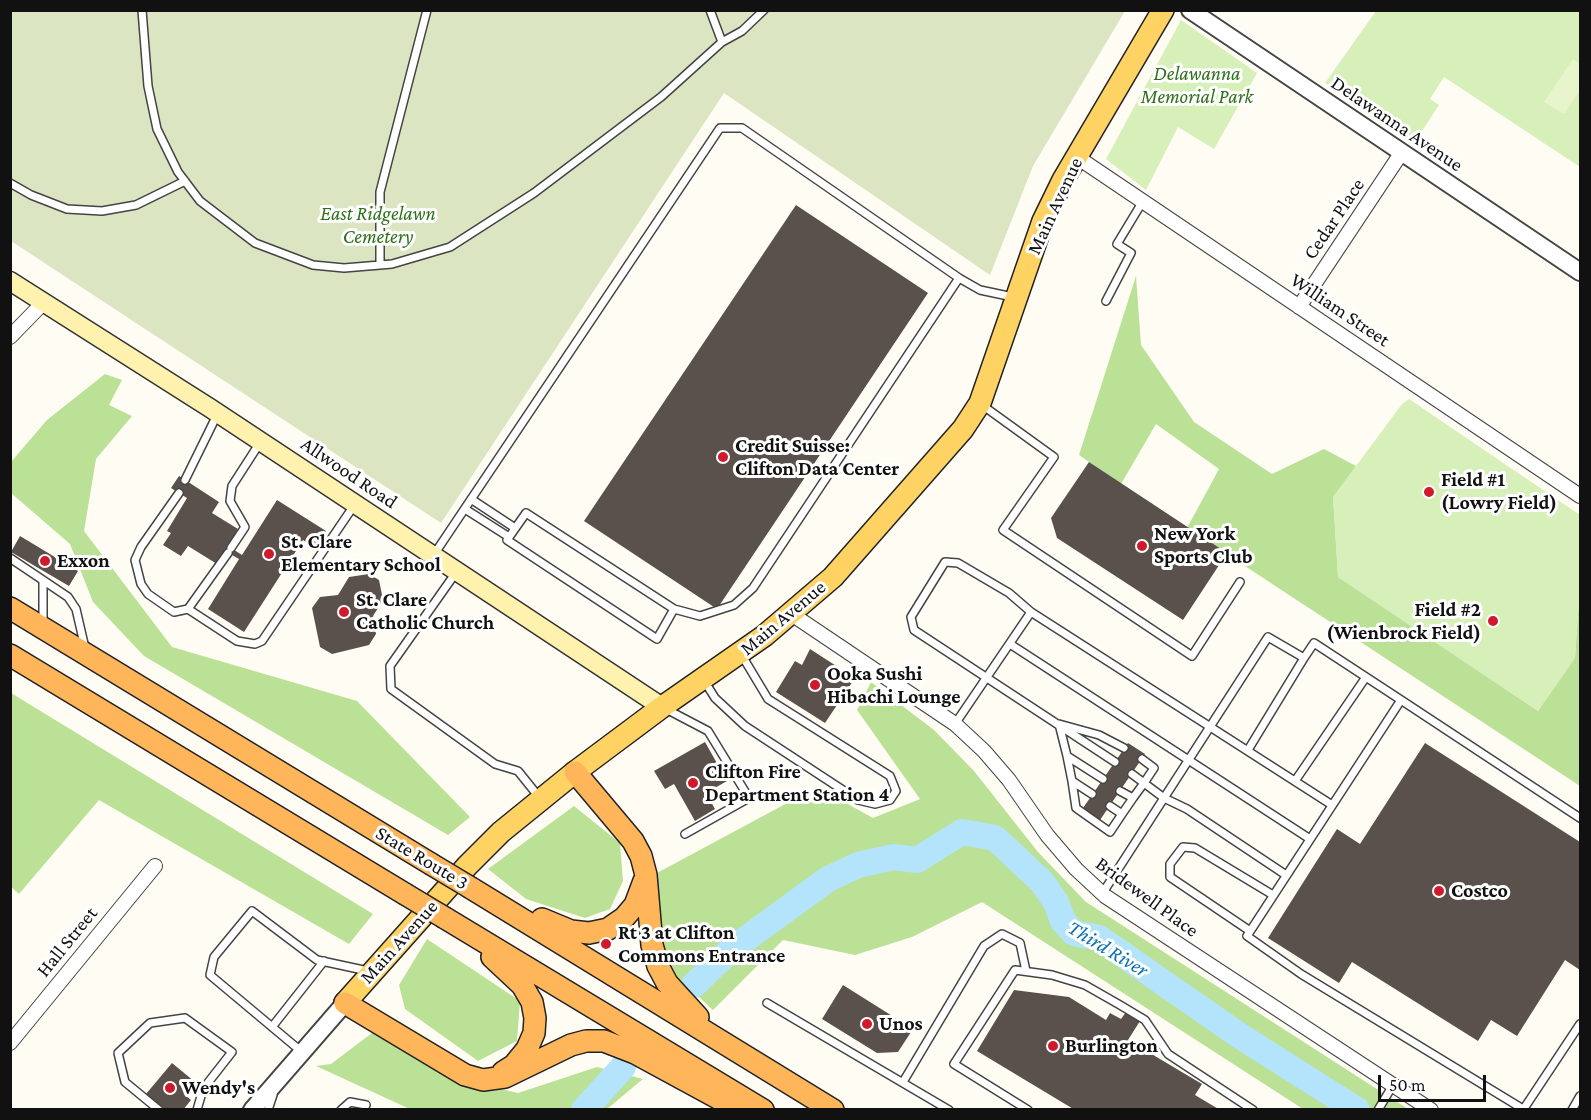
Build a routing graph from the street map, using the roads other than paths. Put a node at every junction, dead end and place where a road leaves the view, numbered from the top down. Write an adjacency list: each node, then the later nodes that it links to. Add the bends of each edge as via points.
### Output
1 (142, 10): 10 (lane, via 148,86 157,129)
2 (427, 10): 13 (lane, via 380,192)
3 (710, 10): 7 (lane)
4 (764, 10): 7 (lane, via 742,31)
5 (1163, 10): 9 (main road, Main Avenue)
6 (1190, 10): 8 (street, Delawanna Avenue)
7 (722, 42): 13 (lane, via 661,96 534,193 450,247)
8 (1402, 152): 14 (street, Delawanna Avenue); 20 (street, Cedar Place)
9 (1077, 157): 12 (street, William Street); 17 (main road, Main Avenue, via 1043,222)
10 (185, 181): 11 (lane, via 136,205 102,211 67,209); 13 (lane, via 200,201 255,243 313,264 344,268)
11 (10, 183)
12 (1143, 201): 18 (lane, via 1117,244 1131,253); 20 (street, William Street)
13 (380, 265)
14 (1581, 272)
15 (959, 278): 17 (lane, via 981,290); 28 (lane, via 742,128 720,128); 40 (lane, via 753,588 734,605 700,616)
16 (10, 280): 19 (main road, Allwood Road)
17 (1017, 298): 22 (main road, Main Avenue)
18 (1106, 301)
19 (44, 302): 21 (street); 23 (main road, Allwood Road)
20 (1299, 307): 27 (street, William Street)
21 (10, 337)
22 (980, 403): 37 (lane, via 1054,457 1003,530 1192,656); 42 (main road, Main Avenue, via 963,429 881,525 832,577)
23 (218, 413): 24 (main road, Allwood Road); 25 (lane)
24 (261, 441): 29 (main road, Allwood Road); 39 (lane, via 232,486 230,501 245,527)
25 (185, 480)
26 (178, 493): 39 (lane, via 135,560 148,594 174,612)
27 (1579, 493)
28 (471, 499): 30 (lane); 31 (lane)
29 (355, 504): 33 (main road, Allwood Road); 39 (lane, via 262,641 237,641)
30 (465, 508): 32 (lane); 33 (lane)
31 (515, 528): 32 (lane); 40 (lane, via 526,513)
32 (509, 537): 40 (lane, via 507,540 657,639)
33 (433, 556): 35 (main road, Allwood Road)
34 (10, 558): 36 (lane)
35 (457, 571): 53 (main road, Allwood Road); 73 (lane, via 390,666 391,689 495,764 518,771)
36 (44, 580): 43 (lane); 45 (lane, via 68,597 76,609)
37 (1240, 582)
38 (10, 608): 43 (highway, State Route 3)
39 (188, 609)
40 (674, 609)
41 (1031, 612): 44 (lane); 49 (lane, via 1009,593 958,563 945,562 911,617 914,630); 56 (lane)
42 (790, 613): 46 (main road, Main Avenue); 54 (street, Bridewell Place)
43 (43, 628): 45 (highway, State Route 3)
44 (1010, 644): 49 (lane); 61 (lane)
45 (86, 654): 83 (highway, State Route 3, bridge)
46 (741, 654): 51 (main road, Main Avenue); 51 (lane, via 768,699 890,776 896,790 890,800 875,804 858,800 744,726 715,698)
47 (10, 655): 86 (highway, State Route 3, bridge)
48 (1304, 658): 50 (lane, via 1314,643); 56 (lane, via 1268,637); 58 (lane)
49 (988, 677): 54 (lane); 55 (lane)
50 (1366, 677): 52 (lane); 67 (lane)
51 (703, 679): 53 (main road, Main Avenue)
52 (1401, 700): 74 (lane); 77 (lane)
53 (662, 707): 63 (main road, Main Avenue); 78 (lane, via 708,731 749,798)
54 (956, 724): 84 (street, Bridewell Place, via 1003,773 1047,835)
55 (1059, 724): 57 (lane); 59 (lane); 62 (lane)
56 (1210, 725): 58 (lane); 61 (lane)
57 (1124, 747)
58 (1248, 750): 67 (lane)
59 (1067, 756): 65 (lane); 66 (lane)
60 (1142, 759): 68 (lane, via 1154,768)
61 (1188, 759): 72 (lane); 79 (lane)
62 (1115, 762)
63 (575, 772): 73 (main road, Main Avenue); 81 (highway, via 633,841)
64 (1132, 774): 68 (lane)
65 (1103, 779)
66 (1072, 781): 70 (lane); 76 (lane, via 1076,808 1110,832)
67 (1295, 781): 74 (lane)
68 (1144, 783): 71 (lane); 72 (lane)
69 (1120, 791): 71 (lane)
70 (1092, 794)
71 (1133, 798): 76 (lane)
72 (1164, 798): 82 (lane); 84 (lane)
73 (541, 799): 90 (main road, Main Avenue, via 467,866)
74 (1332, 805): 79 (lane)
75 (1110, 806): 76 (lane)
76 (1122, 814)
77 (1581, 818)
78 (685, 834)
79 (1310, 839): 82 (lane)
80 (155, 866): 96 (street, Hall Street)
81 (646, 875): 83 (highway, via 635,904 624,918 608,929 589,933 571,931); 95 (highway, via 652,945 658,966 677,995)
82 (1286, 875): 85 (lane)
83 (471, 888): 95 (highway, State Route 3)
84 (1102, 894): 101 (street, Bridewell Place)
85 (1273, 896): 87 (lane); 87 (lane, via 1195,848 1184,847 1170,864 1170,877)
86 (445, 918): 99 (highway, via 522,985 532,1002 534,1033 527,1049 514,1065); 111 (highway, State Route 3)
87 (1250, 931): 104 (lane, via 1247,936 1301,974)
88 (324, 961): 90 (lane); 94 (lane); 94 (lane, via 317,960 252,911 214,957 210,975)
89 (1026, 971): 100 (lane, via 1020,943 1002,934 984,946); 114 (lane, via 1015,970 954,1064); 115 (lane, via 1085,985 1145,1020 1168,1054)
90 (372, 972): 91 (main road, Main Avenue)
91 (345, 1002): 97 (street, Main Avenue); 99 (highway, via 465,1075)
92 (767, 1002): 100 (lane)
93 (1581, 1024): 104 (lane)
94 (272, 1027): 97 (lane)
95 (723, 1042): 112 (highway, State Route 3)
96 (10, 1043)
97 (302, 1052): 98 (street, Main Avenue)
98 (289, 1066): 107 (street, Main Avenue); 108 (lane)
99 (483, 1080): 110 (highway, via 505,1077 571,1045 604,1041 635,1053)
100 (903, 1082): 113 (lane)
101 (1389, 1091): 116 (lane); 117 (street, Bridewell Place)
102 (1581, 1096): 118 (lane)
103 (366, 1105): 109 (lane, via 350,1102)
104 (1523, 1109)
105 (159, 1110): 106 (lane, via 125,1082 118,1053 150,1023 185,1018 232,1052 203,1089)
106 (197, 1110)
107 (252, 1110)
108 (268, 1110)
109 (341, 1110)
110 (740, 1110)
111 (763, 1110)
112 (833, 1110)
113 (949, 1110)
114 (1028, 1110)
115 (1253, 1110)
116 (1378, 1110)
117 (1431, 1110)
118 (1572, 1110)

